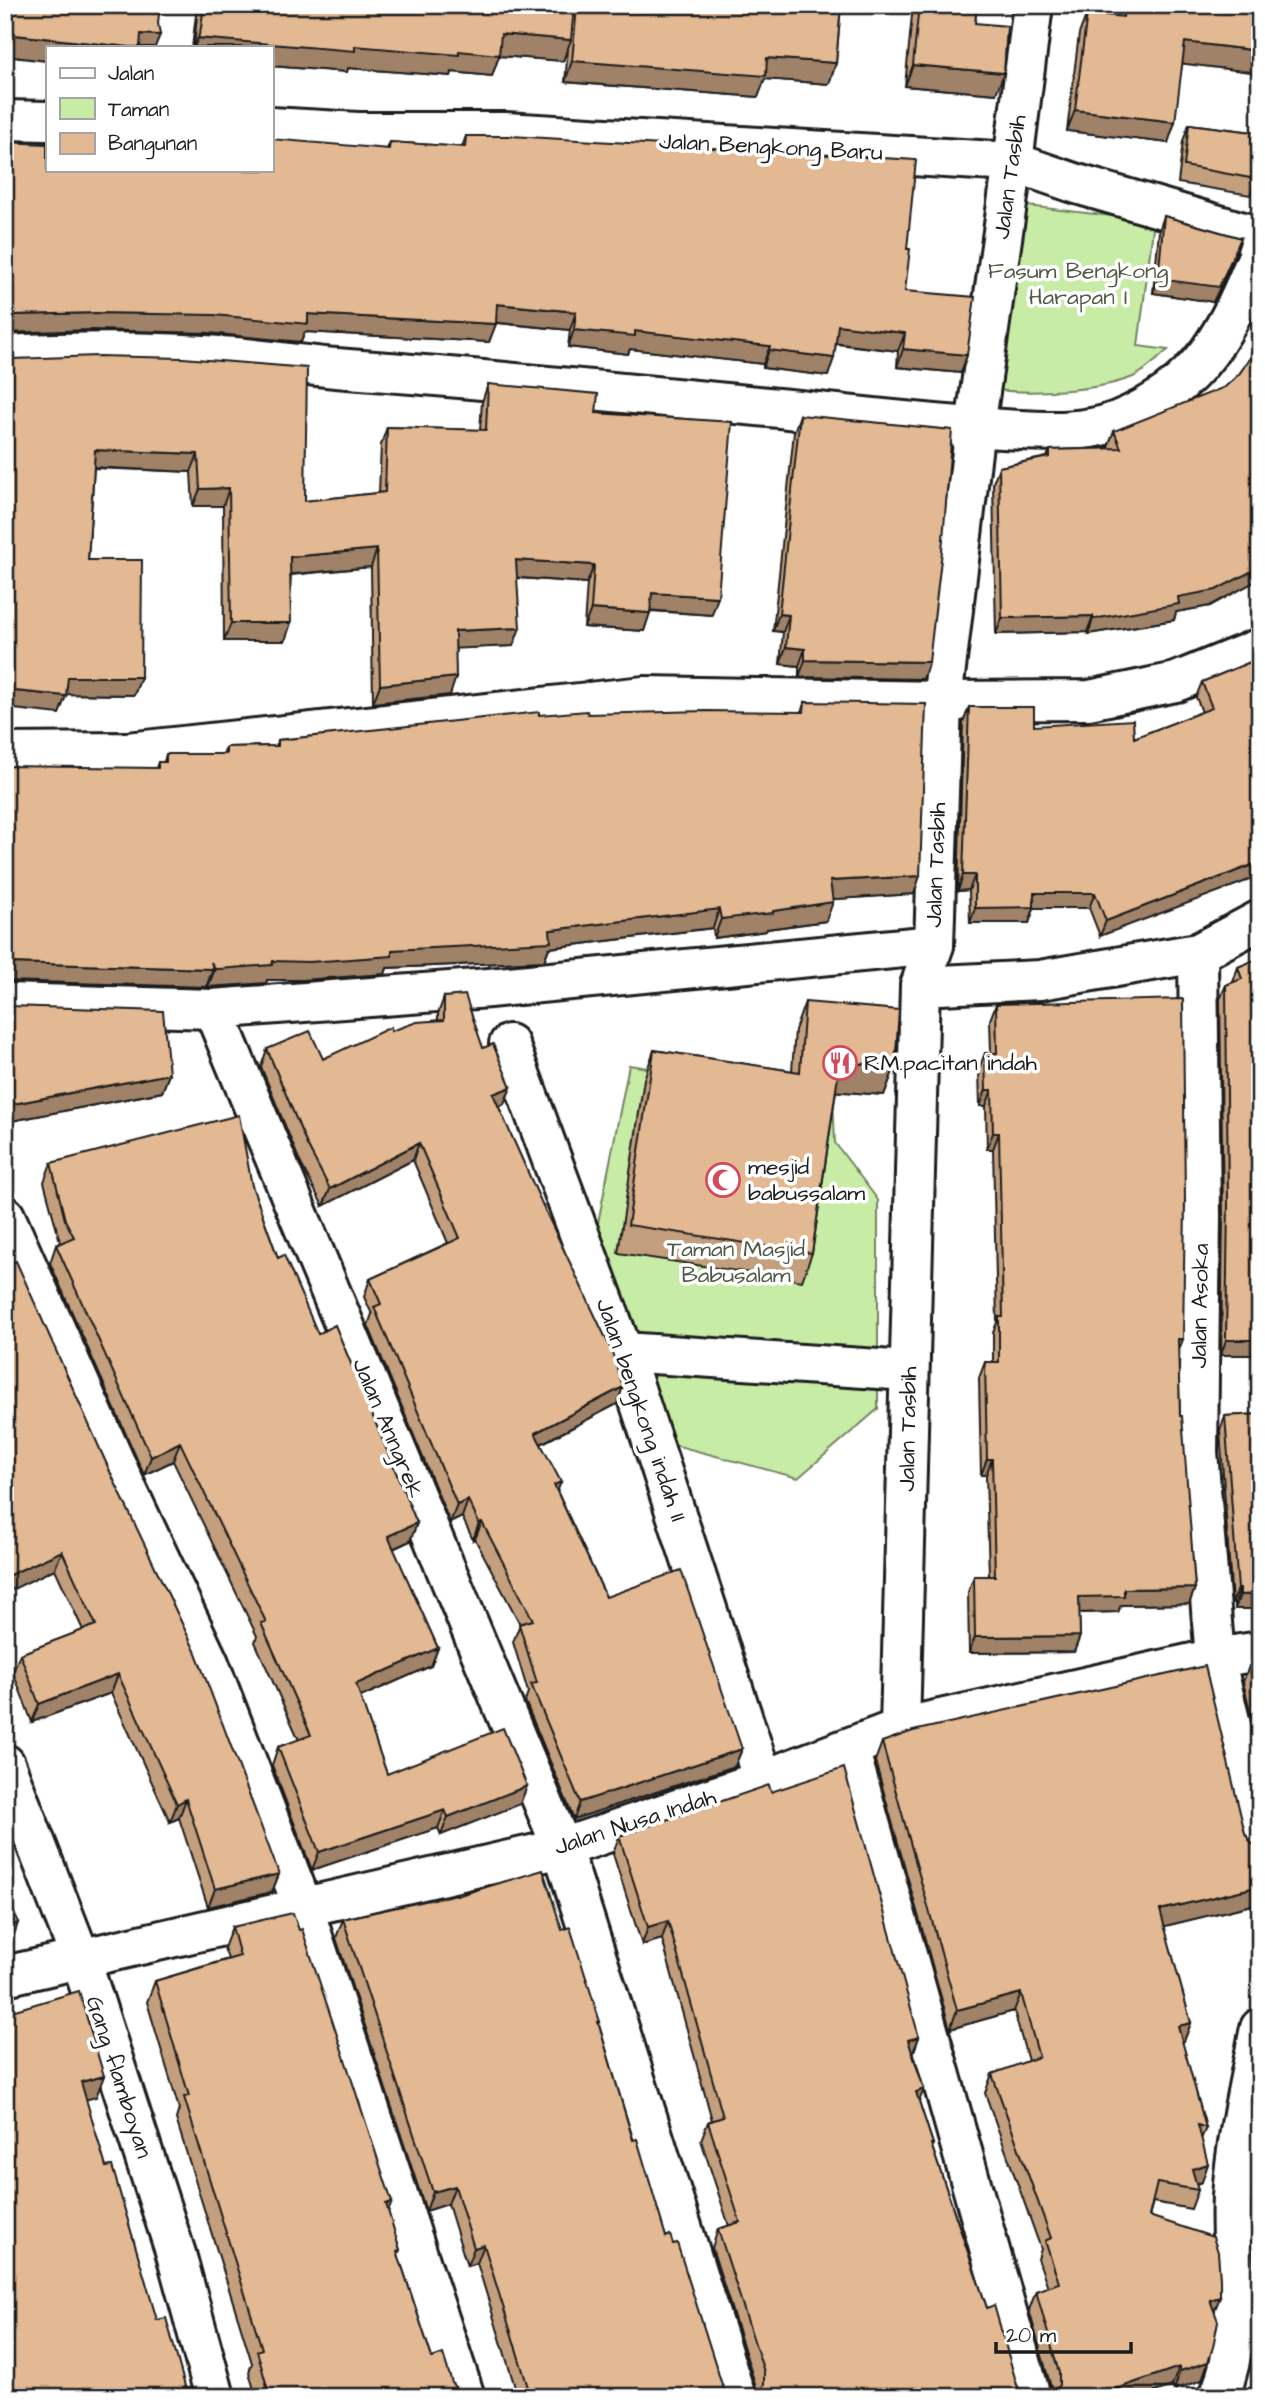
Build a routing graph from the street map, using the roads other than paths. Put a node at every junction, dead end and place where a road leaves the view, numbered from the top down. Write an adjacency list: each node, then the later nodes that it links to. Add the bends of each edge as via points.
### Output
1 (177, 5): 3 (street)
2 (1033, 5): 7 (street, Jalan Tasbih)
3 (172, 46)
4 (5, 120): 5 (street)
5 (46, 121)
6 (273, 127): 7 (street, Jalan Bengkong Baru, via 505,132)
7 (1013, 162): 8 (street, Jalan Bengkong Baru); 11 (street, Jalan Tasbih)
8 (1260, 237)
9 (1260, 251): 11 (street, via 1234,313 1208,355 1177,386 1148,405 1114,422 1065,432)
10 (5, 355): 11 (street, via 132,352 235,357)
11 (975, 427): 13 (street, Jalan Tasbih)
12 (1260, 648): 13 (street, via 1176,682 1089,700)
13 (942, 701): 14 (street, via 644,696 127,752); 16 (street, Jalan Tasbih)
14 (5, 753)
15 (1260, 920): 17 (street)
16 (934, 945): 18 (street, Jalan Tasbih); 20 (street)
17 (1198, 953): 18 (street, via 1040,980); 26 (street, Jalan Asoka, via 1198,1452)
18 (920, 986): 24 (street, Jalan Tasbih)
19 (5, 1003): 20 (street)
20 (213, 1009): 32 (street, Jalan Anngrek)
21 (509, 1044): 23 (street, Jalan bengkong indah II)
22 (5, 1216): 33 (street, via 209,1663)
23 (623, 1352): 24 (street); 30 (street, Jalan bengkong indah II)
24 (909, 1371): 27 (street, Jalan Tasbih)
25 (1260, 1651): 26 (street, Jalan Nusa Indah)
26 (1215, 1658): 27 (street, Jalan Nusa Indah); 31 (street, Jalan Asoka)
27 (900, 1728): 28 (street, Jalan Nusa Indah)
28 (849, 1748): 30 (street, Jalan Nusa Indah); 40 (street)
29 (5, 1764): 34 (street, Gang flamboyan)
30 (763, 1780): 32 (street, Jalan Nusa Indah)
31 (1260, 1846)
32 (562, 1847): 33 (street, Jalan Nusa Indah); 39 (street, Jalan Anngrek)
33 (303, 1907): 34 (street, Jalan Nusa Indah); 38 (street)
34 (80, 1957): 35 (street, Jalan Nusa Indah); 37 (street, Gang flamboyan, via 176,2254)
35 (5, 1976)
36 (1260, 2028): 41 (street, via 1232,2197 1236,2325 1228,2375)
37 (215, 2397)
38 (465, 2397)
39 (736, 2397)
40 (1031, 2397)
41 (1219, 2397)

